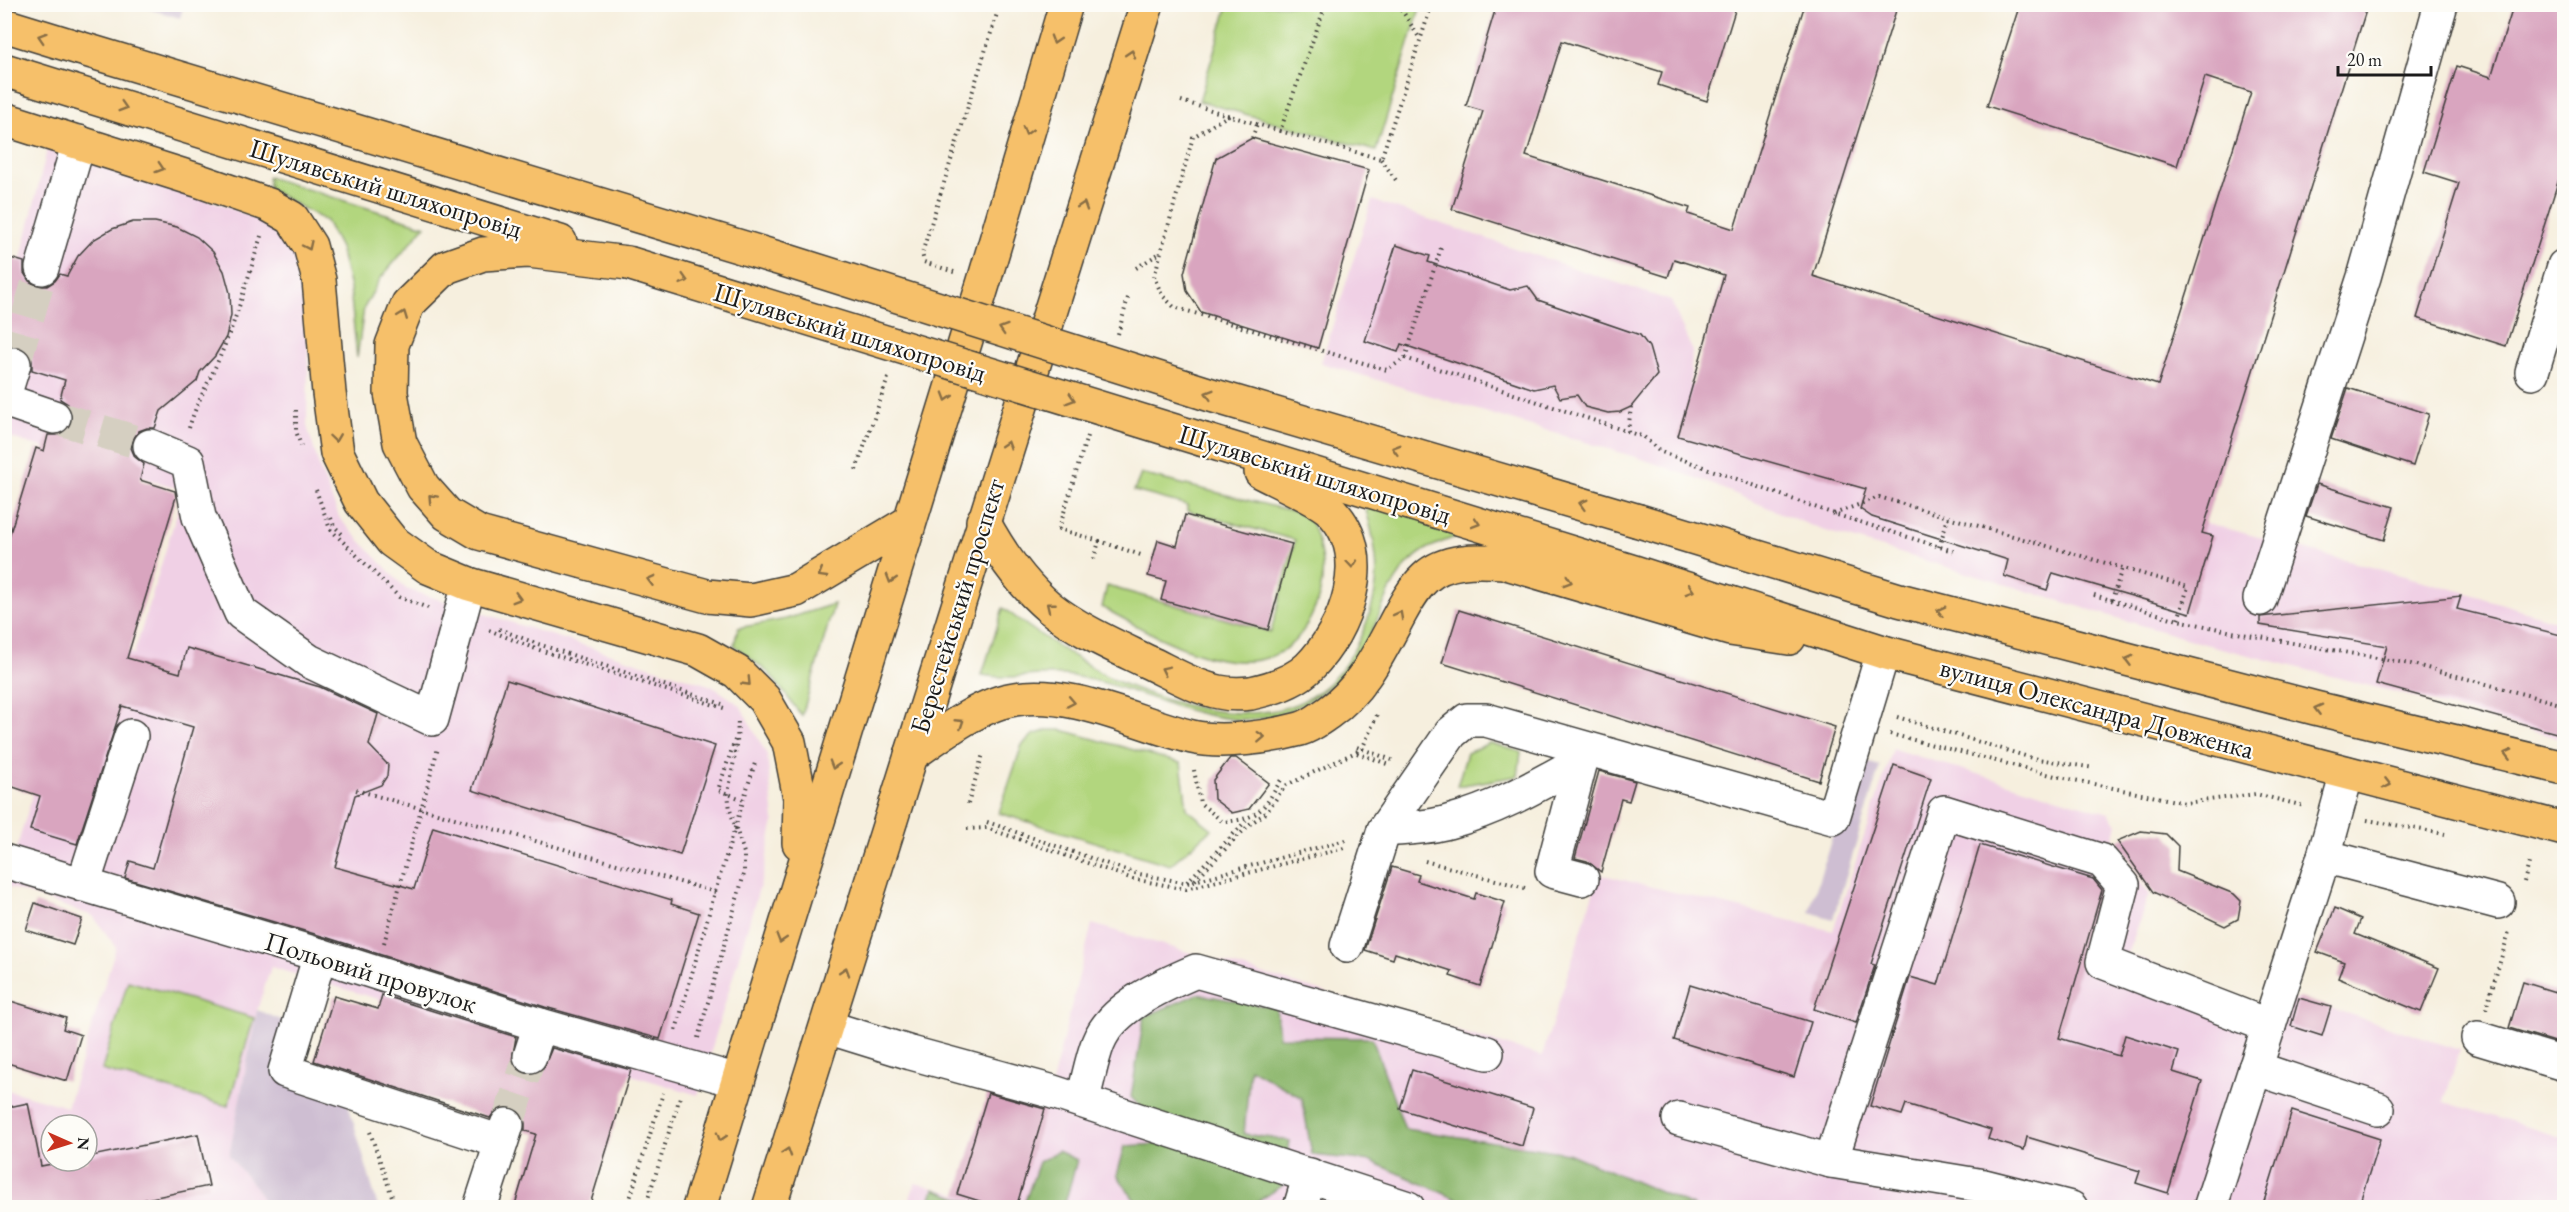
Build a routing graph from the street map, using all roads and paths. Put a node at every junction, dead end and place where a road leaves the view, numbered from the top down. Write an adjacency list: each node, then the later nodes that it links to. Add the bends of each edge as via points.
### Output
1 (1000, 4): 26 (path, via 922,253)
2 (1066, 4): 49 (main road, one-way to 49)
3 (1147, 4): 47 (main road, Берестейський проспект, one-way to 3)
4 (1326, 4): 15 (path)
5 (1398, 4): 9 (path)
6 (1432, 4): 9 (path)
7 (2441, 4): 59 (lane, via 2364,277)
8 (4, 25): 48 (main road, Шулявський шляхопровід, one-way to 8, bridge, via 1211,395 781,259)
9 (1421, 40): 18 (path)
10 (4, 70): 25 (main road, Шулявський шляхопровід, one-way to 25)
11 (1181, 101): 12 (path)
12 (1229, 115): 14 (path); 24 (path, via 1193,137)
13 (4, 119): 17 (main road)
14 (1257, 124): 15 (path); 16 (path)
15 (1280, 131): 18 (path)
16 (1252, 138)
17 (79, 142): 28 (lane); 56 (main road, one-way to 56, via 269,205 291,218 310,246 319,280 337,453 361,502 392,541 428,567)
18 (1381, 159): 19 (path)
19 (1398, 183)
20 (255, 231): 21 (path)
21 (262, 233): 22 (path); 42 (path, via 224,348 195,407 189,428)
22 (267, 238)
23 (1442, 245): 30 (path)
24 (1160, 252): 29 (path); 30 (path, via 1154,277 1162,295 1174,306 1387,370)
25 (628, 263): 38 (main road, Шулявський шляхопровід, one-way to 38, bridge); 49 (main road, one-way to 25, via 796,590 752,600 707,596 479,533 447,514 423,487 400,443 391,393 392,345 408,304 446,267 483,254 528,251)
26 (927, 266)
27 (2565, 266): 32 (lane)
28 (42, 268)
29 (1136, 268)
30 (1405, 358): 37 (path)
31 (14, 364): 33 (lane)
32 (2532, 372)
33 (4, 398): 36 (lane)
34 (1631, 407): 37 (path)
35 (296, 408): 40 (path, via 296,431)
36 (54, 417)
37 (1628, 432): 45 (path, via 1644,437 1659,451)
38 (1204, 440): 47 (main road, one-way to 47, via 1332,511 1348,537 1353,570 1346,609 1330,642 1307,669 1281,684 1249,693 1220,692 1098,638 1050,607 1023,581 1000,553); 55 (main road, Шулявський шляхопровід, one-way to 55)
39 (150, 446): 42 (lane)
40 (303, 453)
41 (862, 454): 43 (path)
42 (188, 462): 60 (lane, via 199,517 241,613 309,661 432,718)
43 (856, 470)
44 (315, 485): 60 (path, via 330,529 399,597)
45 (1834, 514): 46 (path, via 1879,497); 51 (path)
46 (1948, 518): 51 (path); 54 (path)
47 (983, 521): 72 (main road, Берестейський проспект)
48 (1639, 521): 75 (main road, вулиця Олександра Довженка, one-way to 48, via 1899,600)
49 (908, 523): 96 (main road, one-way to 96)
50 (1099, 541): 53 (path)
51 (1939, 547): 52 (path)
52 (1956, 552)
53 (1144, 556)
54 (2122, 568): 58 (path); 61 (path, via 2188,587)
55 (1634, 572): 62 (main road, вулиця Олександра Довженка, one-way to 62)
56 (469, 584): 60 (lane); 96 (main road, one-way to 96, via 698,650 737,672 764,699 789,742 800,798)
57 (2094, 596): 58 (path)
58 (2112, 600): 61 (path)
59 (2260, 600)
60 (460, 620): 81 (path, via 533,648 728,709 736,721 735,743 718,790)
61 (2178, 620): 64 (path, via 2416,665)
62 (1883, 652): 66 (lane); 72 (main road, one-way to 62, via 972,715 1013,699 1047,698 1086,705 1195,737 1272,736 1308,726 1344,702 1373,665 1406,602 1426,577 1463,561 1503,562 1730,629); 78 (main road, вулиця Олександра Довженка)
63 (1382, 705): 69 (path)
64 (2565, 705)
65 (1894, 716): 74 (path, via 2032,758)
66 (1861, 723): 71 (lane, via 1833,818); 84 (path, via 2055,776 2185,804 2256,794)
67 (131, 736): 98 (lane)
68 (441, 739): 83 (path)
69 (1359, 748): 77 (path); 99 (path, via 1285,786 1267,812 1250,824)
70 (983, 754): 82 (path)
71 (1583, 754): 77 (lane, via 1486,720 1467,720 1451,733); 91 (lane, via 1520,796 1496,807); 95 (lane)
72 (911, 755): 107 (main road, Берестейський проспект, one-way to 72)
73 (755, 763): 81 (path)
74 (2094, 768)
75 (2565, 768)
76 (1194, 769): 85 (path, via 1200,803 1223,822)
77 (1422, 772): 91 (lane)
78 (2347, 774): 84 (lane); 88 (main road, вулиця Олександра Довженка, one-way to 88)
79 (1282, 778): 85 (path, via 1265,807)
80 (356, 790): 83 (path)
81 (744, 800): 87 (path)
82 (968, 804)
83 (422, 808): 100 (path); 103 (path)
84 (2335, 813): 90 (path); 92 (lane)
85 (1246, 820): 97 (path)
86 (987, 822): 97 (path, via 1134,873)
87 (736, 825): 100 (path); 111 (path, via 744,853 744,874)
88 (2565, 829)
89 (967, 830): 99 (path, via 987,828 1132,879)
90 (2456, 836)
91 (1381, 839): 95 (path, via 1525,888); 97 (path); 99 (path); 102 (lane)
92 (2324, 856): 101 (lane); 106 (lane)
93 (4, 861): 98 (lane, Польовий провулок)
94 (2529, 863): 101 (path)
95 (1567, 875)
96 (798, 883): 114 (main road, one-way to 114)
97 (1187, 883)
98 (83, 885): 104 (lane, Польовий провулок)
99 (1186, 889)
100 (715, 892): 111 (path)
101 (2510, 905): 108 (path)
102 (1347, 946)
103 (382, 949)
104 (320, 955): 105 (lane, Польовий провулок); 115 (lane, via 285,1071)
105 (540, 1025): 110 (lane); 111 (lane, Польовий провулок)
106 (2268, 1026): 113 (lane); 119 (lane, via 2103,962 2123,885 2102,861 1944,812)
107 (827, 1027): 116 (lane); 127 (main road, Берестейський проспект, one-way to 107)
108 (2478, 1038): 112 (lane)
109 (1487, 1053): 116 (lane, via 1196,972 1160,986 1121,1012 1099,1041)
110 (530, 1056)
111 (679, 1064): 114 (lane, Польовий провулок); 124 (path, via 663,1093); 125 (path)
112 (2565, 1064)
113 (2255, 1068): 117 (lane); 131 (lane)
114 (738, 1082): 126 (main road, one-way to 126)
115 (357, 1095): 122 (path); 123 (lane, via 504,1134)
116 (1083, 1101): 120 (lane)
117 (2378, 1109)
118 (1679, 1119): 119 (lane)
119 (1832, 1161): 121 (lane)
120 (1310, 1175): 128 (lane); 129 (lane)
121 (1981, 1197): 130 (lane)
122 (396, 1208)
123 (480, 1208)
124 (627, 1208)
125 (645, 1208)
126 (699, 1208)
127 (769, 1208)
128 (1300, 1208)
129 (1408, 1208)
130 (2071, 1208)
131 (2210, 1208)

